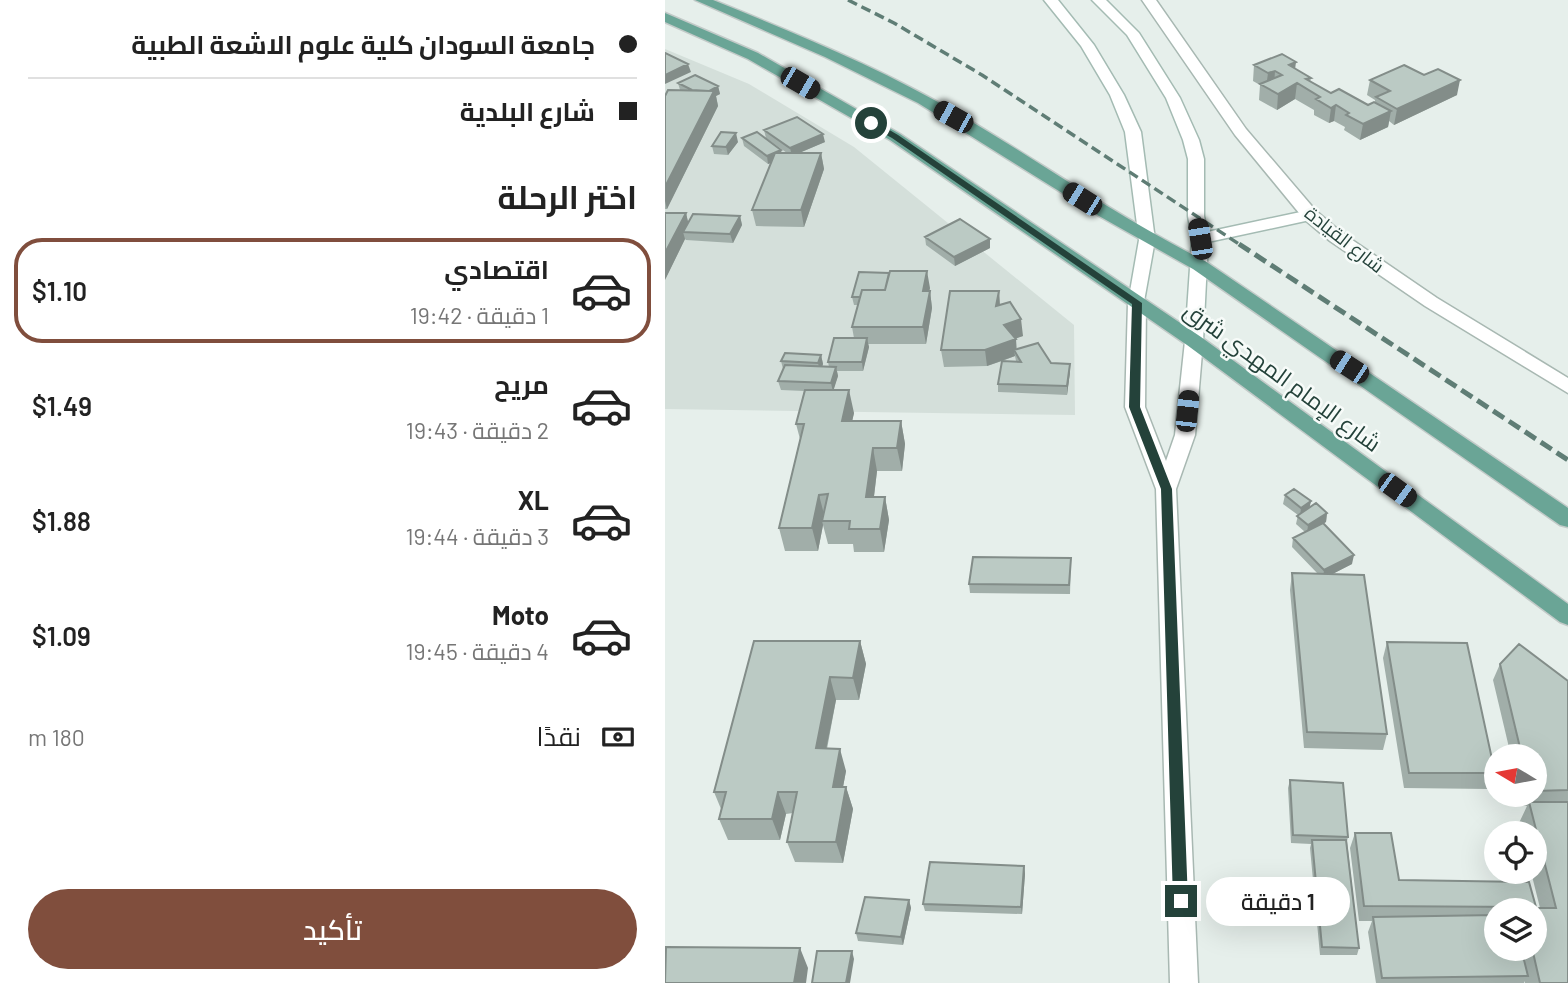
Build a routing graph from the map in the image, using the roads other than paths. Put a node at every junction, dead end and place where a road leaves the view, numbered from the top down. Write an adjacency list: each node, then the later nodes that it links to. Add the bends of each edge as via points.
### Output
1 (702, 0): 8 (main road, via 877,76 953,117)
2 (1051, 0): 8 (street, via 1087,45 1117,95 1132,132)
3 (1099, 0): 7 (street, via 1132,33 1173,98 1191,140)
4 (1149, 0): 6 (street, شارع القيادة, via 1240,132)
5 (665, 17): 10 (main road, شارع الإمام المهدي شرق, via 753,56 895,137)
6 (1310, 215): 7 (street); 12 (street, شارع القيادة, via 1431,302)
7 (1200, 239): 9 (street)
8 (1147, 240): 9 (main road); 10 (street)
9 (1199, 265): 11 (street); 14 (main road)
10 (1137, 303): 11 (main road, شارع الإمام المهدي شرق); 13 (street, via 1135,407)
11 (1194, 341): 13 (street, via 1185,435); 15 (main road, شارع الإمام المهدي شرق)
12 (1568, 387)
13 (1166, 489): 16 (street)
14 (1568, 519)
15 (1568, 616)
16 (1184, 983)

